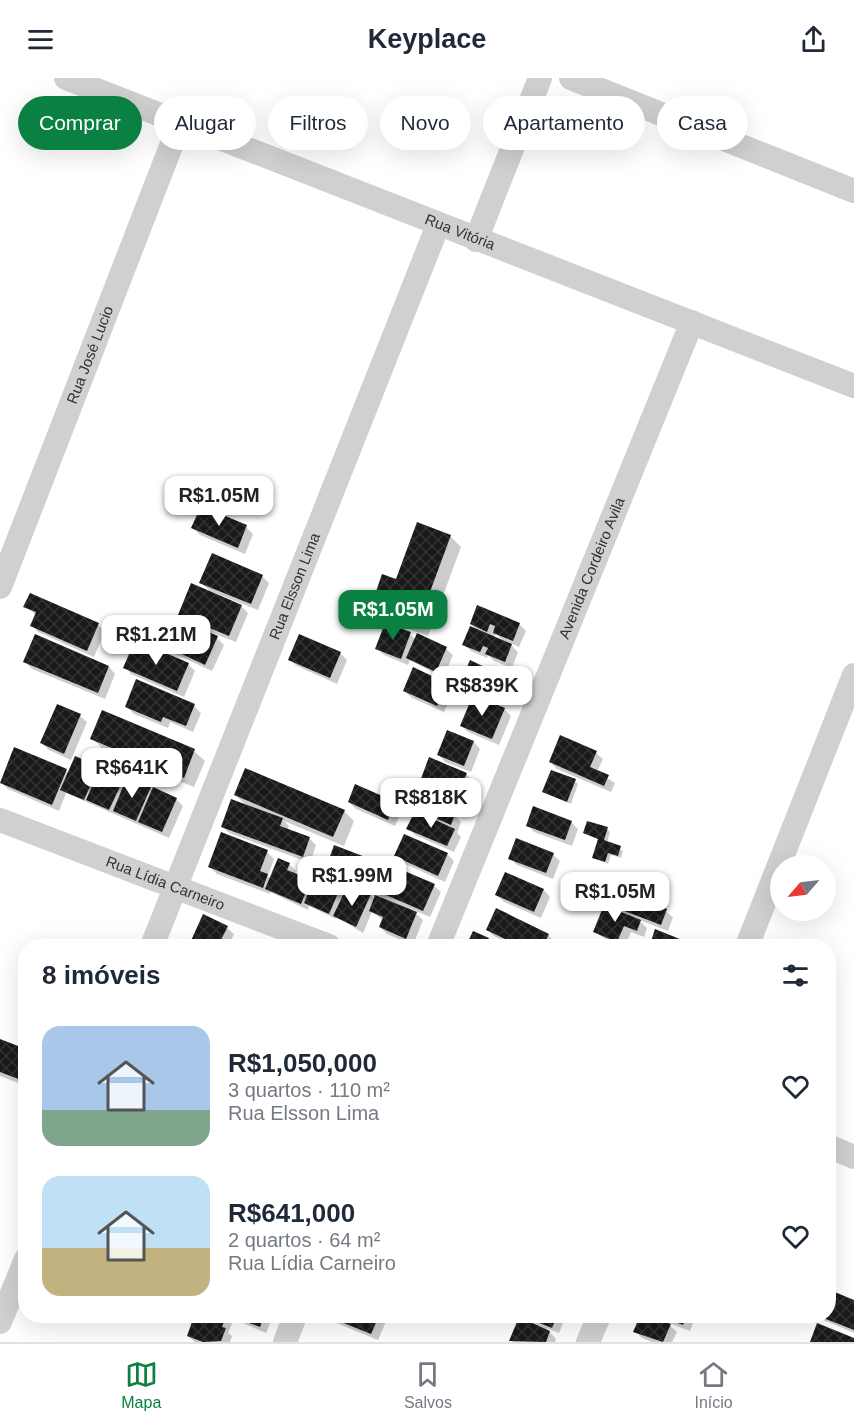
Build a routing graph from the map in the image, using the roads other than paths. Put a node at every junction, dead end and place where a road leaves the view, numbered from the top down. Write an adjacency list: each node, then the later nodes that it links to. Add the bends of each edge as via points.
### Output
1 (66, 78): 4 (street, Rua Vitória)
2 (540, 78): 9 (street)
3 (571, 78): 7 (street)
4 (154, 113)
5 (170, 150): 12 (street, Rua José Lucio)
6 (248, 150): 8 (street, Rua Vitória)
7 (854, 191)
8 (438, 225): 9 (street, Rua Vitória); 15 (street, Rua Elsson Lima)
9 (476, 240): 10 (street, Rua Vitória)
10 (692, 322): 11 (street, Rua Vitória); 18 (street, Avenida Cordeiro Avila)
11 (854, 386)
12 (0, 587)
13 (854, 675): 19 (street)
14 (0, 820): 15 (street, Rua Lídia Carneiro)
15 (176, 886): 16 (street, Rua Elsson Lima); 17 (street, Rua Lídia Carneiro)
16 (155, 939)
17 (311, 939)
18 (441, 939)
19 (750, 939)
20 (836, 1149): 21 (street)
21 (854, 1157)
22 (18, 1278): 23 (street)
23 (0, 1322)
24 (292, 1323): 26 (street)
25 (596, 1323): 27 (street)
26 (285, 1342)
27 (588, 1342)

